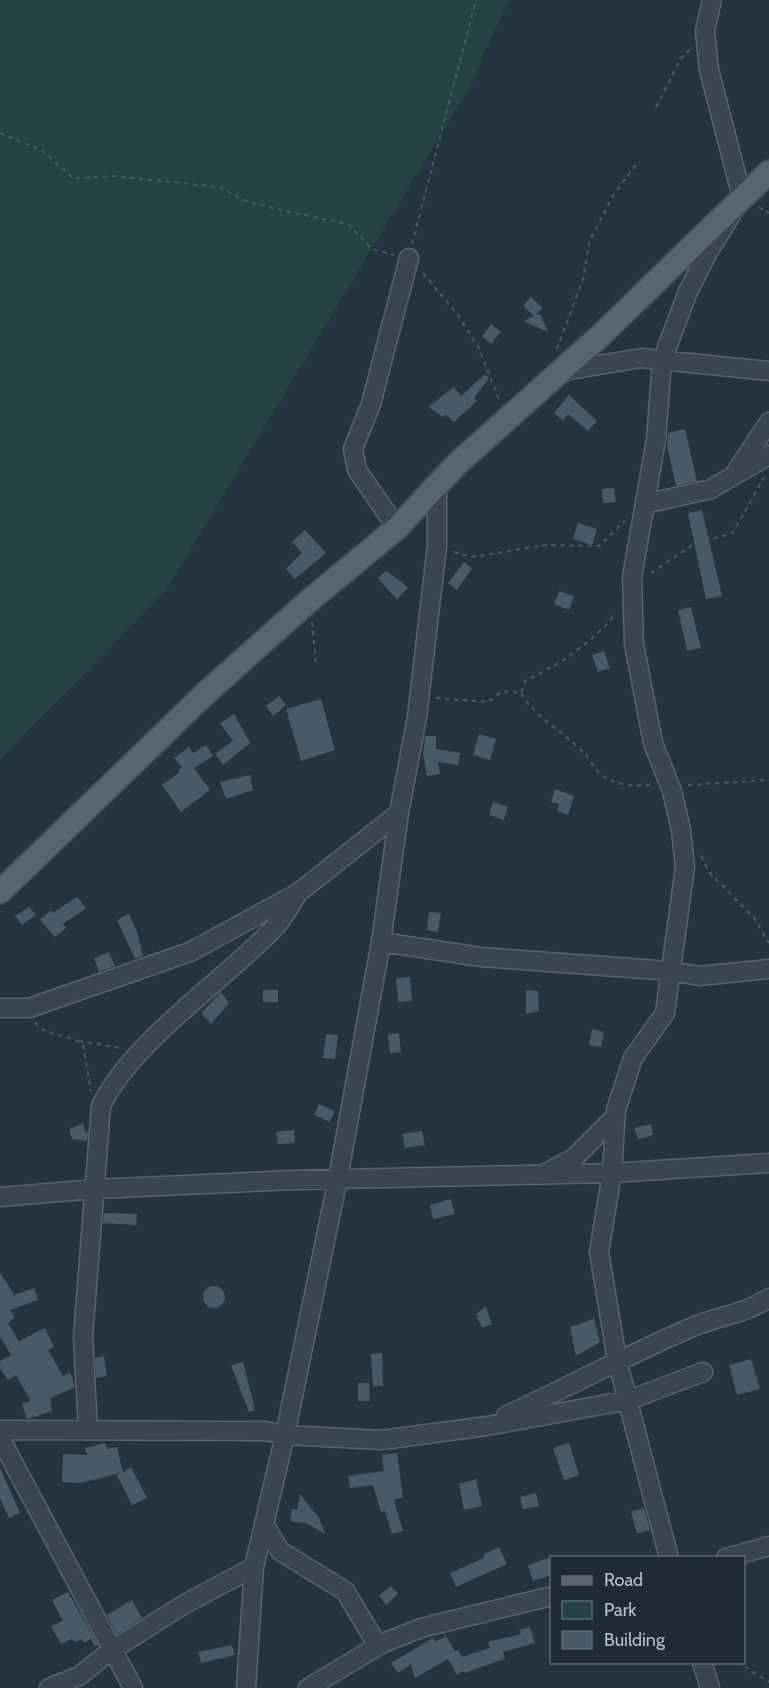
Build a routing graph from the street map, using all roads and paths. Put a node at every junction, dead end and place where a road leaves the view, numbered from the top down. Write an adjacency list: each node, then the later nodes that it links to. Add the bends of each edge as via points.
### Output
1 (476, 0): 9 (path)
2 (712, 0): 3 (street)
3 (705, 31): 4 (path, via 680,60); 8 (street, via 709,70)
4 (656, 107)
5 (0, 133): 9 (path, via 43,151 73,178 113,176 220,187 243,200 284,212 348,224 372,249)
6 (639, 162): 12 (path, via 614,194 590,240 583,279 554,356)
7 (769, 172): 8 (main road)
8 (742, 197): 10 (street, via 687,294); 12 (main road, via 600,336)
9 (409, 258): 13 (path, via 457,314 478,346); 20 (street, via 371,404 353,449 357,470)
10 (662, 362): 11 (street); 12 (street, via 641,358); 19 (street, via 656,440)
11 (769, 371)
12 (556, 372): 13 (main road)
13 (507, 418): 18 (main road)
14 (769, 422): 17 (street)
15 (769, 455): 17 (street)
16 (769, 470): 22 (path, via 733,533 694,544 646,576)
17 (735, 474): 19 (street, via 711,489)
18 (437, 486): 20 (main road); 21 (street)
19 (644, 511): 21 (path, via 624,521 598,546 545,544 471,557); 22 (street)
20 (397, 528): 23 (main road)
21 (437, 546): 26 (street)
22 (633, 590): 25 (path, via 605,627 547,671 525,681); 28 (street, via 634,644 640,677 653,743)
23 (310, 600): 24 (path); 31 (main road)
24 (316, 664)
25 (521, 693): 26 (path, via 501,691 488,702); 28 (path, via 528,706 583,752 602,776 618,783 645,785)
26 (418, 698): 29 (street)
27 (769, 780): 28 (path, via 694,786)
28 (668, 781): 36 (street, via 686,867)
29 (399, 813): 32 (street); 33 (street)
30 (699, 854): 34 (path, via 710,872 754,918)
31 (0, 892)
32 (298, 893): 38 (street, via 190,952); 40 (street, via 276,926)
33 (381, 942): 36 (street, via 481,957); 46 (street)
34 (769, 943)
35 (769, 969): 36 (street, via 699,976)
36 (671, 971): 42 (street, via 665,1013 633,1058)
37 (0, 1008): 38 (street)
38 (29, 1008): 39 (path, via 37,1025 52,1034)
39 (78, 1040): 40 (path, via 124,1049); 41 (path, via 87,1059 90,1090)
40 (144, 1048): 41 (street)
41 (101, 1106): 47 (street)
42 (616, 1116): 44 (street); 45 (street, via 574,1158)
43 (769, 1163): 44 (street)
44 (612, 1173): 45 (street); 50 (street, via 599,1252)
45 (545, 1174): 46 (street)
46 (338, 1178): 47 (street); 56 (street)
47 (95, 1189): 48 (street); 55 (street, via 83,1337)
48 (0, 1197)
49 (769, 1298): 50 (street, via 751,1310 693,1327)
50 (617, 1360): 52 (street); 53 (street)
51 (703, 1372): 52 (street)
52 (629, 1400): 53 (street); 60 (street)
53 (487, 1426): 56 (street, via 382,1440)
54 (0, 1430): 55 (street)
55 (88, 1430): 56 (street, via 264,1431)
56 (285, 1435): 58 (street)
57 (0, 1438): 65 (street)
58 (264, 1524): 62 (street); 64 (street, via 280,1551 345,1591)
59 (769, 1546): 61 (street)
60 (669, 1556)
61 (730, 1556)
62 (254, 1567): 65 (street, via 183,1605); 72 (street)
63 (550, 1596): 64 (street, via 421,1628)
64 (378, 1646): 69 (street)
65 (112, 1650): 70 (street, via 79,1676); 71 (street)
66 (703, 1664): 73 (street)
67 (740, 1664): 68 (path)
68 (769, 1682)
69 (313, 1687)
70 (49, 1688)
71 (133, 1688)
72 (246, 1688)
73 (710, 1688)

